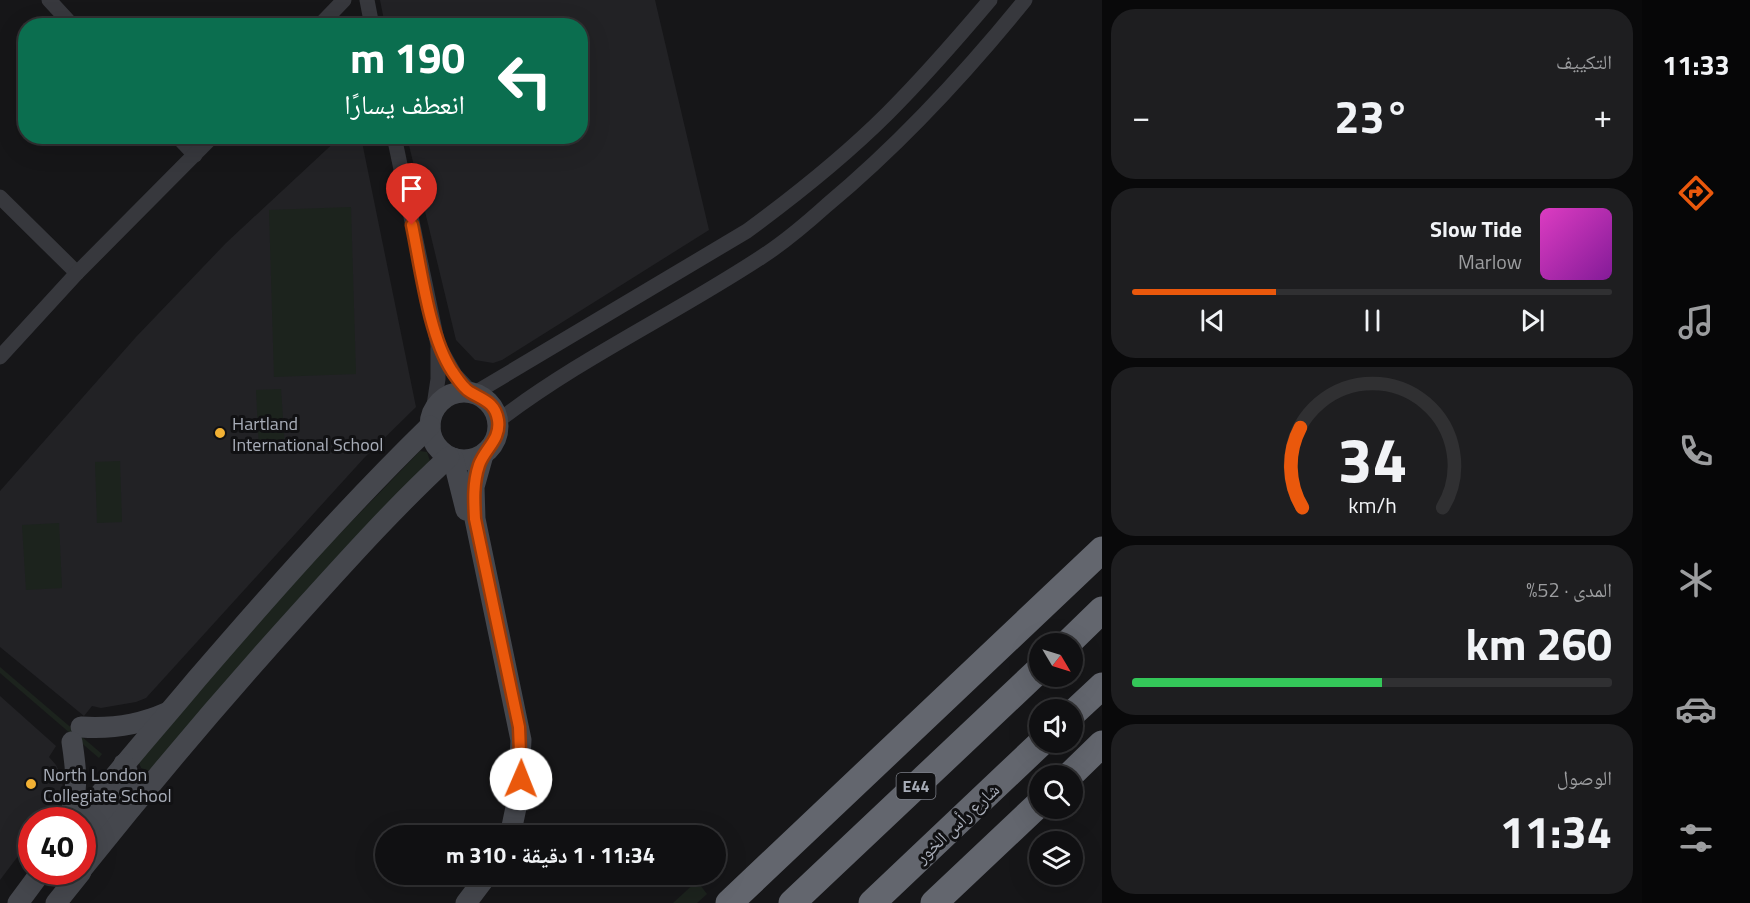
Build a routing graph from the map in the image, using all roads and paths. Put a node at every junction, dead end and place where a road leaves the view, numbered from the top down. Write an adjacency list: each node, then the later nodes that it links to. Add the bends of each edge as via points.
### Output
1 (49, 0): 6 (street)
2 (345, 0): 7 (street)
3 (367, 0): 8 (street)
4 (990, 0): 17 (street, via 887,114 784,204 747,231)
5 (1025, 0): 19 (street, via 919,120 806,224 765,255)
6 (66, 18)
7 (327, 18)
8 (370, 18)
9 (185, 144): 12 (street)
10 (205, 144): 12 (street)
11 (396, 144): 15 (street)
12 (195, 155): 14 (street)
13 (0, 197): 14 (street)
14 (77, 273): 16 (street)
15 (438, 345): 17 (street, via 455,375); 18 (street)
16 (0, 357)
17 (473, 393): 18 (street, via 463,392 442,400); 19 (street, via 490,404)
18 (432, 419): 21 (street, via 434,441); 28 (street)
19 (498, 421): 20 (street, via 495,440)
20 (483, 454): 21 (street, via 465,460); 37 (street, via 474,487 475,519 521,740)
21 (451, 457): 32 (street, via 369,536 258,659); 36 (street, via 463,494 509,729 511,782)
22 (1102, 550): 40 (highway)
23 (1102, 610): 24 (highway)
24 (1078, 633)
25 (1029, 679): 51 (highway, E44)
26 (1102, 686): 27 (highway)
27 (1083, 704)
28 (169, 712): 32 (street); 33 (street, via 126,726 76,735 77,780)
29 (1102, 744): 31 (highway)
30 (1030, 753): 52 (highway, شارع رأس الخور)
31 (1080, 765)
32 (131, 783): 34 (street); 38 (street); 39 (street)
33 (72, 807)
34 (96, 808)
35 (1029, 813): 53 (highway)
36 (505, 825)
37 (512, 825)
38 (96, 828)
39 (96, 845)
40 (755, 878): 49 (highway); 50 (highway)
41 (31, 885): 45 (street)
42 (53, 885): 46 (street)
43 (70, 885): 47 (street)
44 (480, 885): 48 (street)
45 (18, 903)
46 (39, 903)
47 (56, 903)
48 (466, 903)
49 (729, 903)
50 (734, 903)
51 (792, 903)
52 (872, 903)
53 (934, 903)

